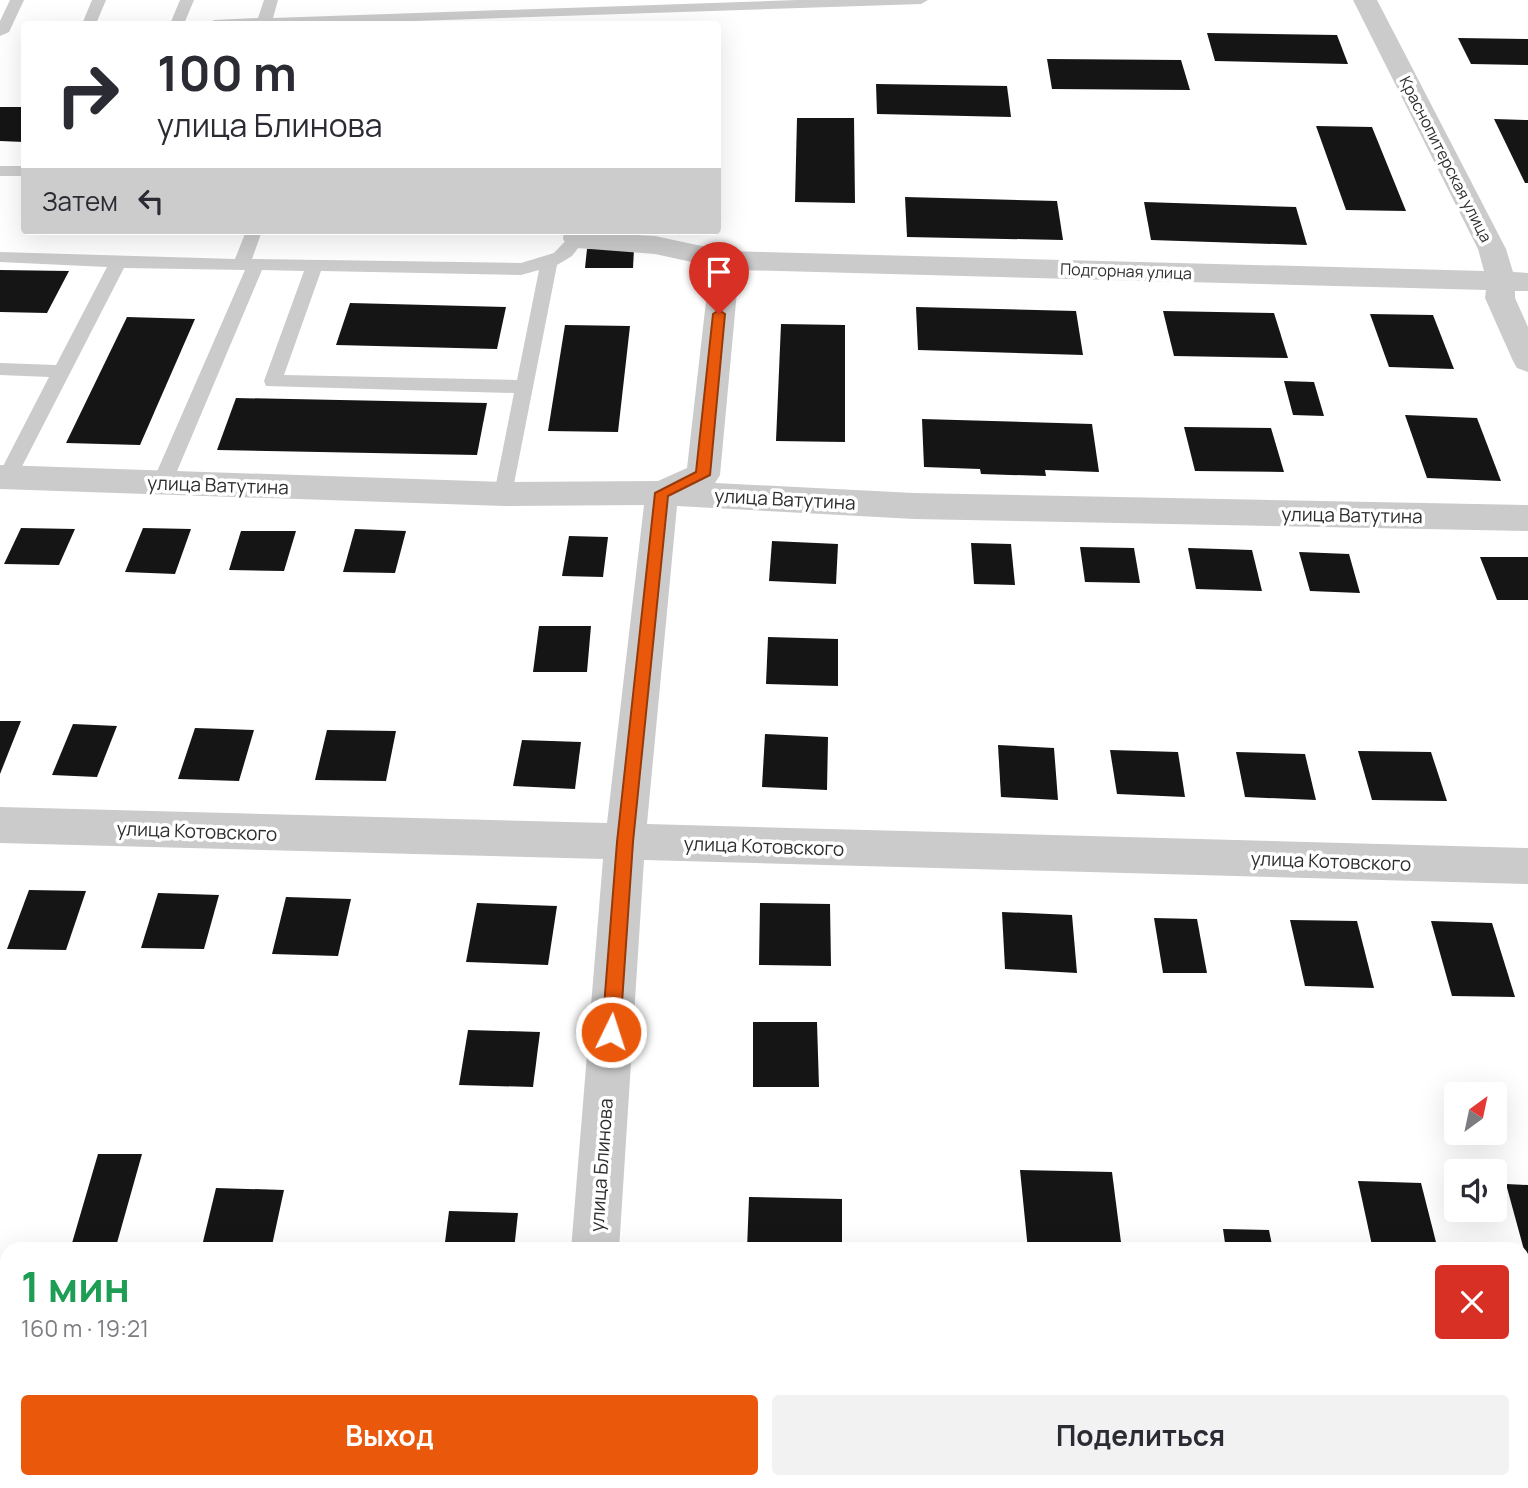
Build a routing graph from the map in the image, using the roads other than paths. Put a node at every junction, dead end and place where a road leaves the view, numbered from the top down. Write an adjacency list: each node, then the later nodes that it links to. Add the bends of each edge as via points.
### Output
1 (17, 0): 20 (lane)
2 (99, 0): 15 (lane)
3 (187, 0): 16 (lane)
4 (271, 0): 17 (lane)
5 (355, 0): 14 (lane)
6 (441, 0): 13 (lane)
7 (921, 0): 9 (lane)
8 (1365, 0): 31 (street, Краснопитерская улица, via 1492,249)
9 (861, 1): 10 (lane)
10 (729, 3): 11 (lane)
11 (608, 6): 12 (lane)
12 (525, 7): 13 (lane)
13 (437, 17): 14 (lane)
14 (351, 20): 18 (lane)
15 (90, 21)
16 (178, 21)
17 (265, 21)
18 (322, 21)
19 (21, 31): 20 (lane)
20 (1, 32)
21 (0, 171): 22 (lane)
22 (21, 171)
23 (253, 235): 29 (lane)
24 (578, 235): 26 (street); 28 (lane, via 571,250)
25 (0, 257): 27 (lane)
26 (724, 260): 31 (street, Подгорная улица); 38 (street, via 703,475)
27 (118, 261): 29 (lane); 34 (lane)
28 (549, 263): 30 (lane, via 521,269); 35 (lane)
29 (248, 264): 30 (lane); 37 (lane)
30 (315, 265): 35 (lane, via 273,381)
31 (1514, 281): 32 (street, Краснопитерская улица, via 1500,298)
32 (1528, 361)
33 (0, 369): 34 (lane)
34 (61, 371): 36 (lane)
35 (525, 387): 39 (lane)
36 (3, 477): 37 (street, улица Ватутина)
37 (162, 483): 39 (street, улица Ватутина)
38 (662, 493): 39 (street, улица Ватутина); 40 (street, улица Ватутина, via 914,506); 42 (street, улица Блинова)
39 (504, 494)
40 (1528, 518)
41 (0, 825): 42 (street, улица Котовского)
42 (625, 842): 43 (street, улица Котовского); 44 (street, улица Блинова)
43 (1528, 866)
44 (596, 1242)

